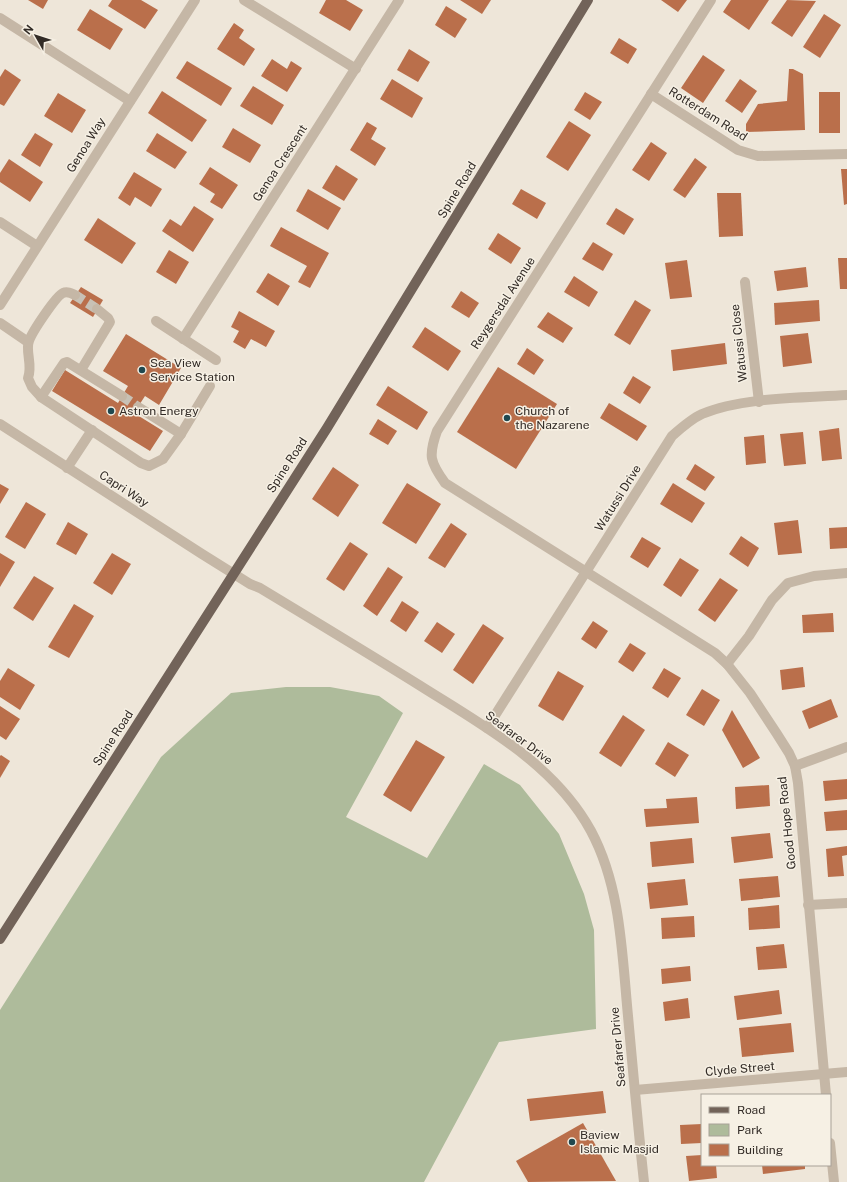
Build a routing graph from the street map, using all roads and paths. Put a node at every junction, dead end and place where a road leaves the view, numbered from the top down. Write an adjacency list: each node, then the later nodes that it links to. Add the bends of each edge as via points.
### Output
1 (195, 0): 9 (street, Genoa Way)
2 (244, 0): 7 (street)
3 (399, 0): 7 (street, Genoa Crescent)
4 (588, 0): 35 (main road, Spine Road, via 327,428)
5 (711, 0): 8 (street, Reygersdal Avenue)
6 (0, 18): 9 (street)
7 (356, 69): 19 (street, Genoa Crescent)
8 (652, 94): 10 (street, Rotterdam Road, via 738,150 758,156); 33 (street, Reygersdal Avenue, via 436,431 430,449 431,460 445,483)
9 (130, 100): 12 (street, Genoa Way)
10 (847, 154)
11 (0, 222): 12 (street)
12 (37, 246): 15 (street, Genoa Way)
13 (745, 282): 27 (street, Watussi Close)
14 (75, 295): 20 (street, via 64,292 55,299)
15 (0, 304)
16 (97, 309): 22 (street, via 110,322)
17 (156, 322): 19 (street)
18 (0, 323): 20 (street)
19 (183, 339): 21 (street)
20 (28, 342): 26 (street, via 31,371 28,378)
21 (216, 360)
22 (81, 370): 25 (street); 26 (street, via 69,362 64,363)
23 (210, 386): 31 (street)
24 (847, 395): 27 (street, Watussi Drive)
25 (122, 396)
26 (41, 397): 30 (street)
27 (759, 402): 33 (street, Watussi Drive, via 725,407 700,415 672,436)
28 (138, 407): 31 (street)
29 (1, 425): 32 (street, Capri Way)
30 (92, 430): 31 (street, via 149,466 163,459); 32 (street)
31 (181, 434)
32 (67, 468): 35 (street, Capri Way)
33 (587, 572): 36 (street, Good Hope Road, via 715,653); 37 (street, Watussi Drive)
34 (847, 573): 36 (street, via 814,576 788,584 772,600)
35 (233, 574): 37 (street, Seafarer Drive); 42 (main road, Spine Road)
36 (727, 664): 39 (street, Good Hope Road, via 750,693 789,752)
37 (487, 728): 45 (street, Seafarer Drive, via 525,755 552,780 574,805 600,852 610,881 619,923)
38 (847, 747): 39 (street)
39 (795, 766): 41 (street, Good Hope Road)
40 (847, 903): 41 (street)
41 (808, 905): 44 (street, Good Hope Road)
42 (0, 939)
43 (847, 1072): 44 (street, Clyde Street)
44 (824, 1074): 45 (street, Clyde Street); 46 (street, Good Hope Road)
45 (635, 1090): 48 (street, Seafarer Drive)
46 (826, 1094)
47 (831, 1153): 49 (street)
48 (644, 1182)
49 (834, 1182)

